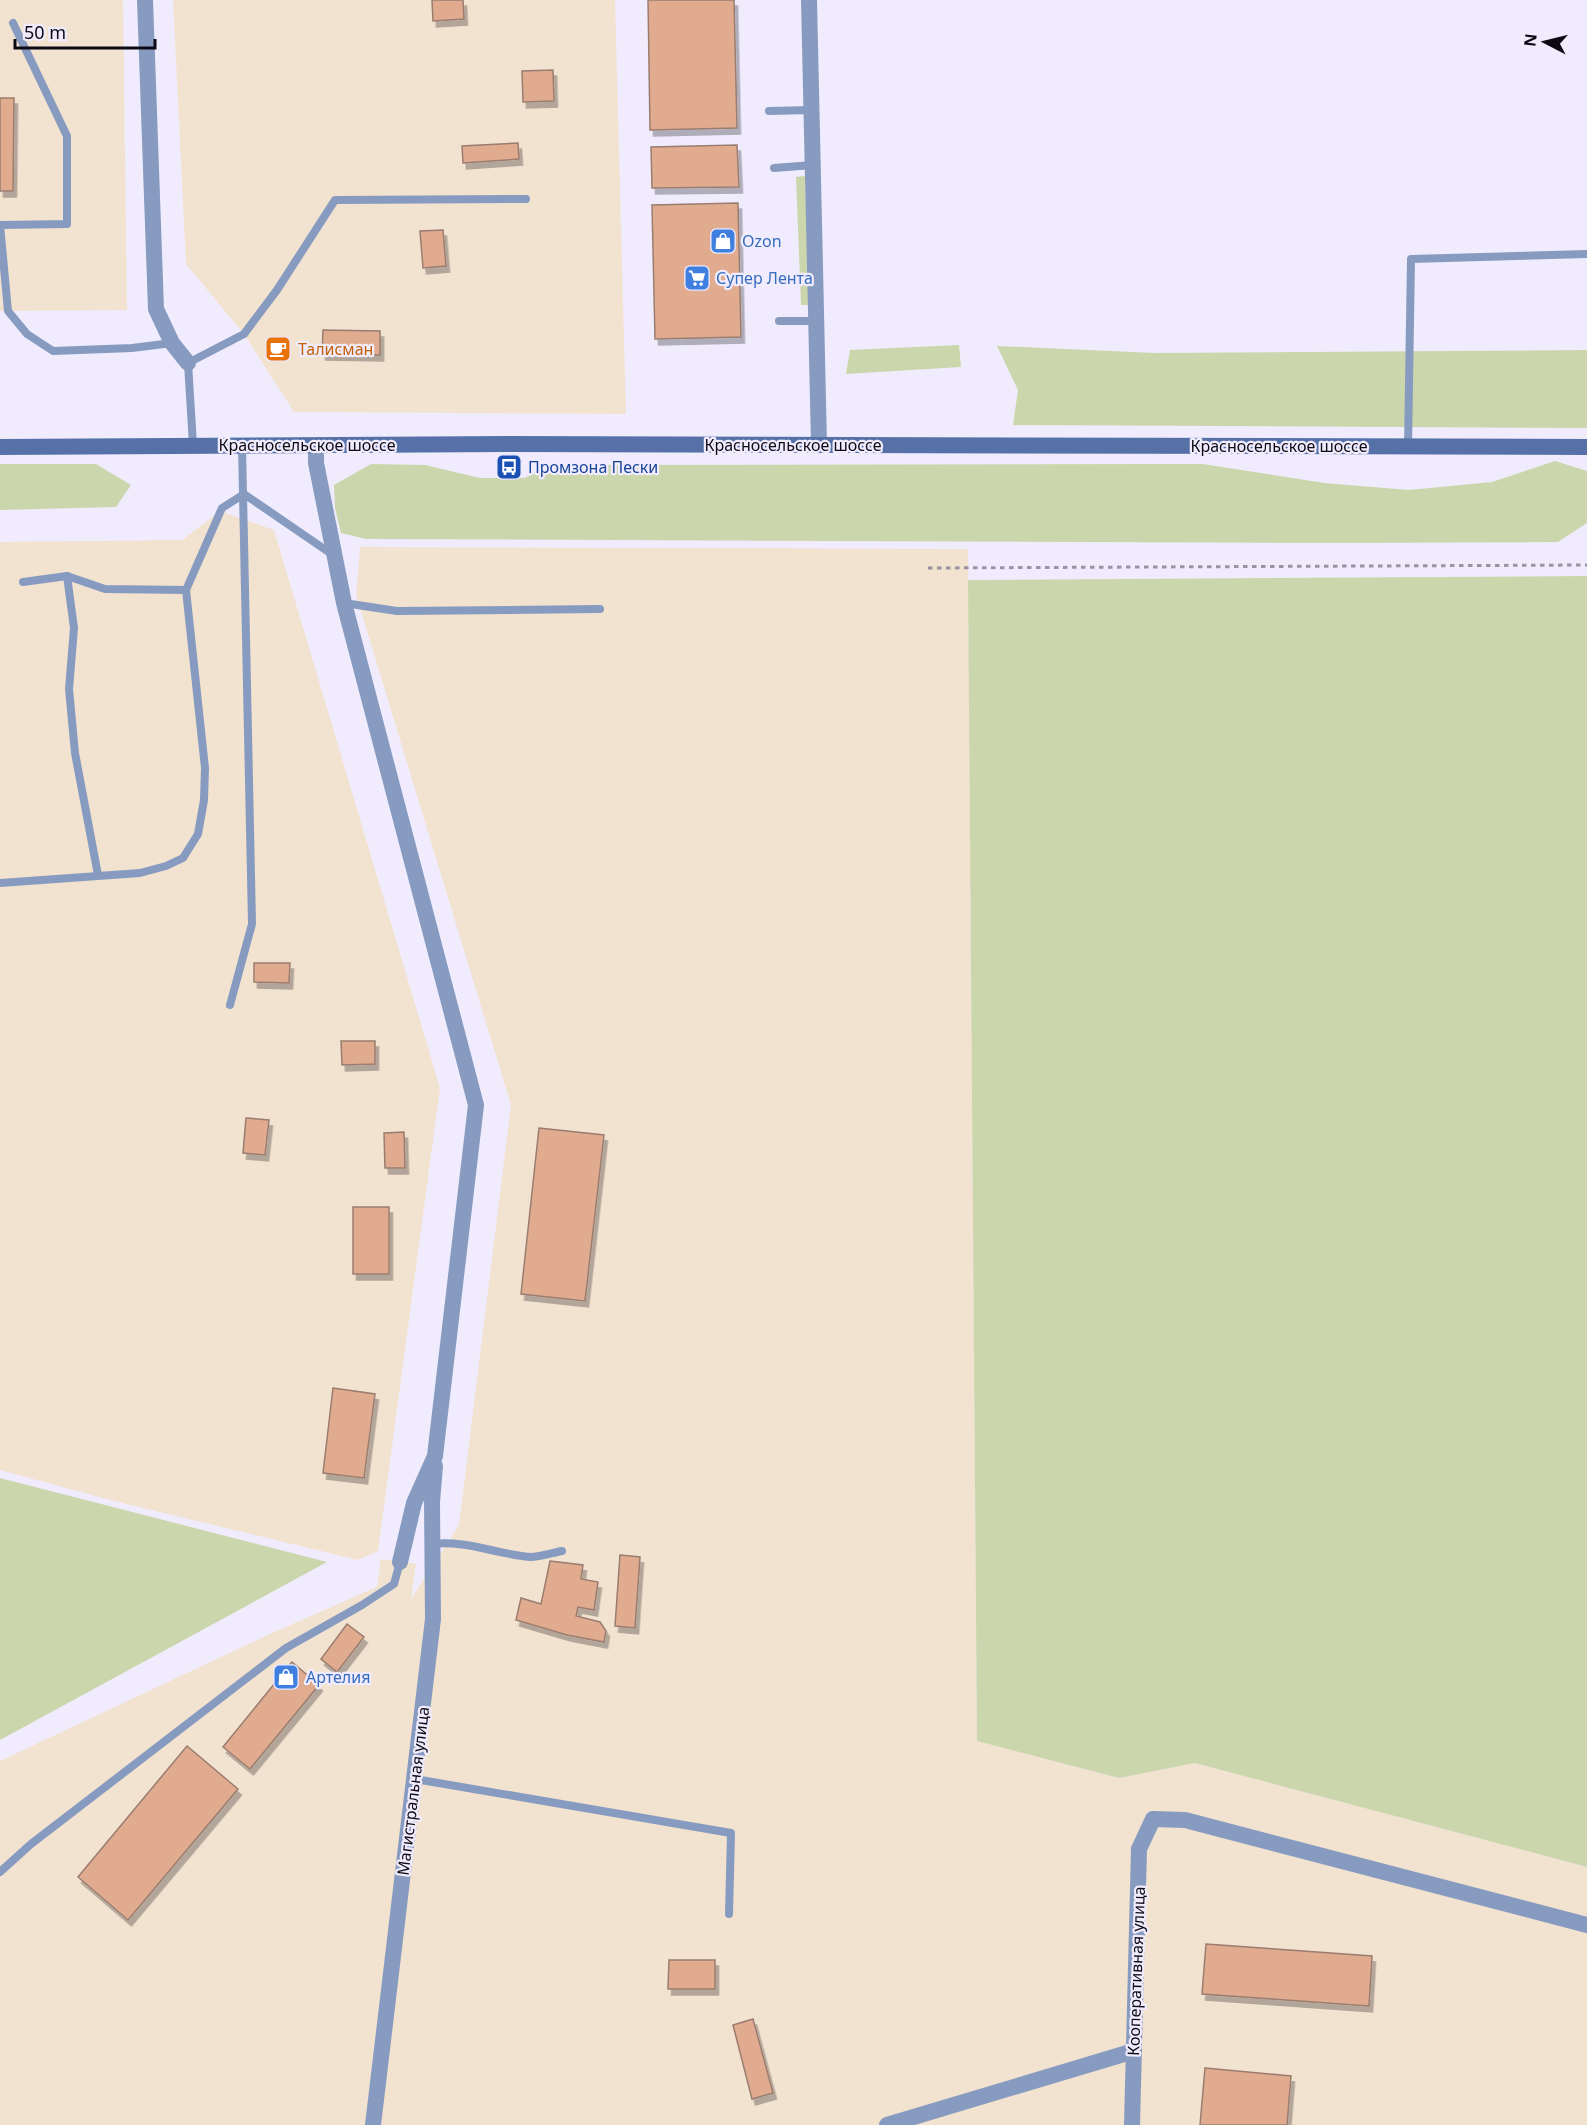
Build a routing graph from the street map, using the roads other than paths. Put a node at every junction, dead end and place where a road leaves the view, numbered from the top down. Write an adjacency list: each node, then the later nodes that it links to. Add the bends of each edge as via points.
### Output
1 (145, 0): 12 (street, via 156,309)
2 (809, 0): 4 (street)
3 (14, 23): 12 (lane, via 68,136 67,225 0,225 8,311 27,334 53,351)
4 (812, 110): 5 (lane); 6 (street)
5 (769, 111)
6 (813, 165): 7 (lane); 11 (street)
7 (774, 168)
8 (526, 199): 13 (lane, via 335,200 244,334)
9 (1587, 254): 19 (lane, via 1411,259)
10 (779, 321): 11 (lane)
11 (816, 321): 15 (street)
12 (172, 343): 13 (street)
13 (188, 363): 14 (lane)
14 (193, 445): 16 (main road, Красносельское шоссе); 18 (main road, Красносельское шоссе)
15 (819, 445): 17 (main road, Красносельское шоссе); 19 (main road, Красносельское шоссе)
16 (242, 446): 17 (main road, Красносельское шоссе); 21 (lane)
17 (316, 446): 22 (street)
18 (0, 447)
19 (1408, 447): 20 (main road, Красносельское шоссе)
20 (1587, 447)
21 (244, 494): 22 (lane); 25 (lane, via 222,508); 30 (lane, via 252,924)
22 (335, 557): 26 (street)
23 (67, 576): 24 (lane); 25 (lane, via 105,589); 28 (lane, via 74,628 69,689 75,753)
24 (23, 582)
25 (186, 590): 28 (lane, via 205,768 198,834 183,858 166,866 140,873)
26 (344, 603): 27 (lane, via 397,611); 31 (street, via 476,1105)
27 (600, 609)
28 (98, 875): 29 (lane)
29 (0, 883)
30 (230, 1005)
31 (435, 1456): 32 (street, Магистральная улица); 34 (street, via 414,1503)
32 (432, 1544): 33 (lane, via 467,1544 532,1557); 35 (street, Магистральная улица, via 433,1619)
33 (562, 1551)
34 (400, 1562): 36 (lane, via 394,1584 286,1648 30,1844)
35 (415, 1779): 37 (lane, via 731,1833); 40 (street, Магистральная улица)
36 (0, 1872)
37 (729, 1914)
38 (1587, 1925): 39 (street, Кооперативная улица, via 1185,1820 1153,1819 1139,1849)
39 (1134, 2051): 41 (street); 42 (street, Кооперативная улица)
40 (373, 2125)
41 (887, 2125)
42 (1132, 2125)

